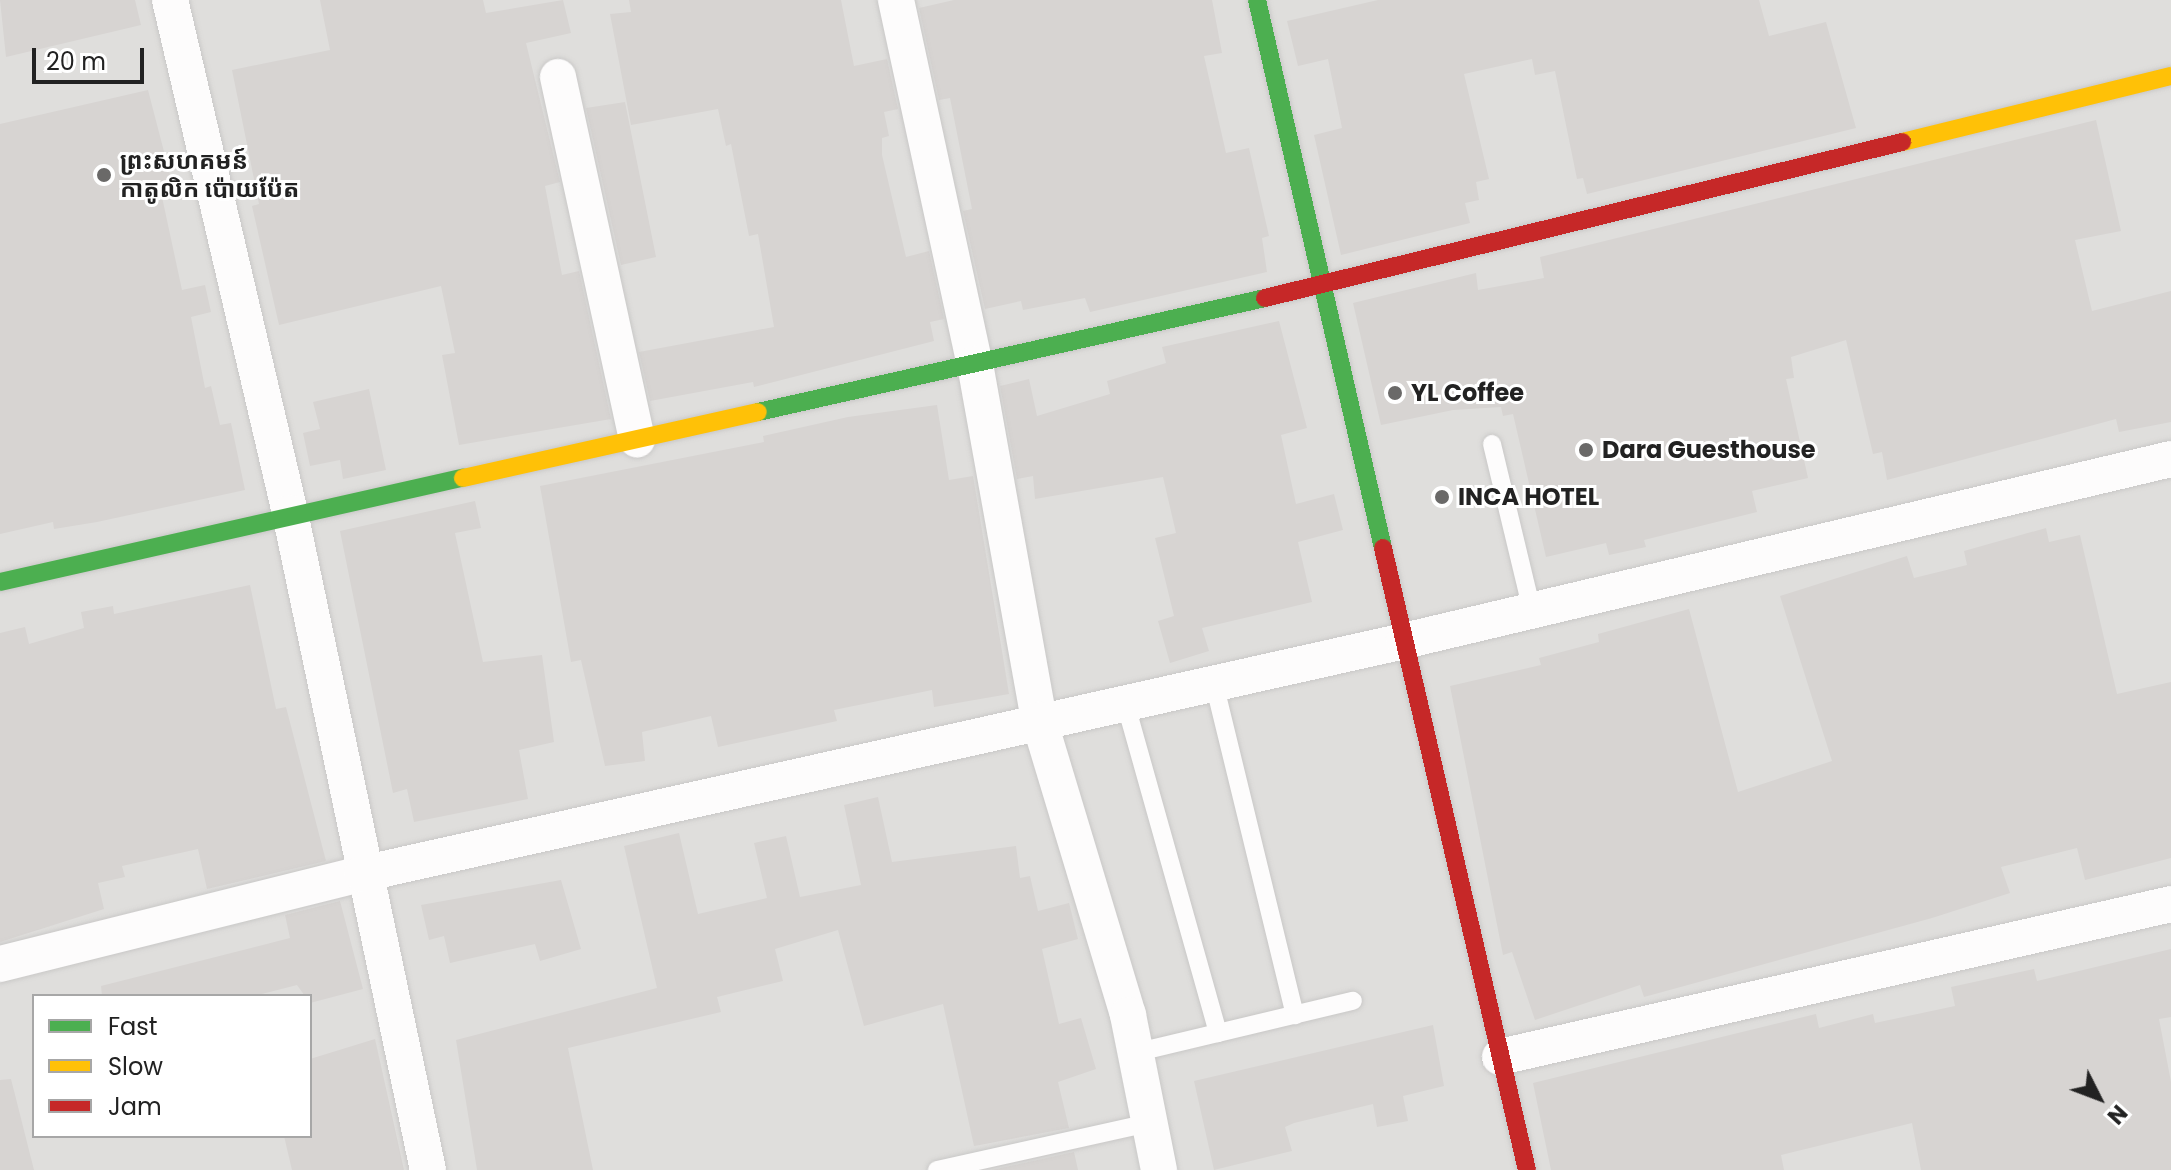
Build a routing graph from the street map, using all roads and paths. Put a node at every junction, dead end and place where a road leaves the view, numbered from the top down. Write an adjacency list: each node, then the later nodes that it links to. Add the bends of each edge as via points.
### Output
1 (170, 0): 11 (street)
2 (896, 0): 7 (street)
3 (1266, 2): 6 (street)
4 (2171, 76): 6 (street)
5 (558, 77): 8 (street)
6 (1323, 285): 7 (street); 14 (street)
7 (975, 364): 8 (street); 17 (street)
8 (637, 439): 11 (street)
9 (1492, 444): 13 (lane)
10 (2171, 459): 13 (street)
11 (290, 513): 12 (street); 18 (street)
12 (0, 582)
13 (1532, 611): 14 (street)
14 (1404, 641): 15 (street); 25 (street)
15 (1214, 683): 16 (street); 22 (lane)
16 (1125, 702): 17 (street); 23 (lane)
17 (1039, 720): 18 (street); 24 (street)
18 (362, 874): 20 (street); 27 (street)
19 (2171, 904): 25 (street)
20 (0, 964)
21 (1353, 1001): 22 (lane)
22 (1295, 1015): 23 (lane)
23 (1218, 1033): 24 (lane)
24 (1134, 1053): 26 (street)
25 (1500, 1057): 30 (street)
26 (1149, 1123): 28 (lane); 29 (street)
27 (428, 1170)
28 (937, 1170)
29 (1159, 1170)
30 (1527, 1170)

